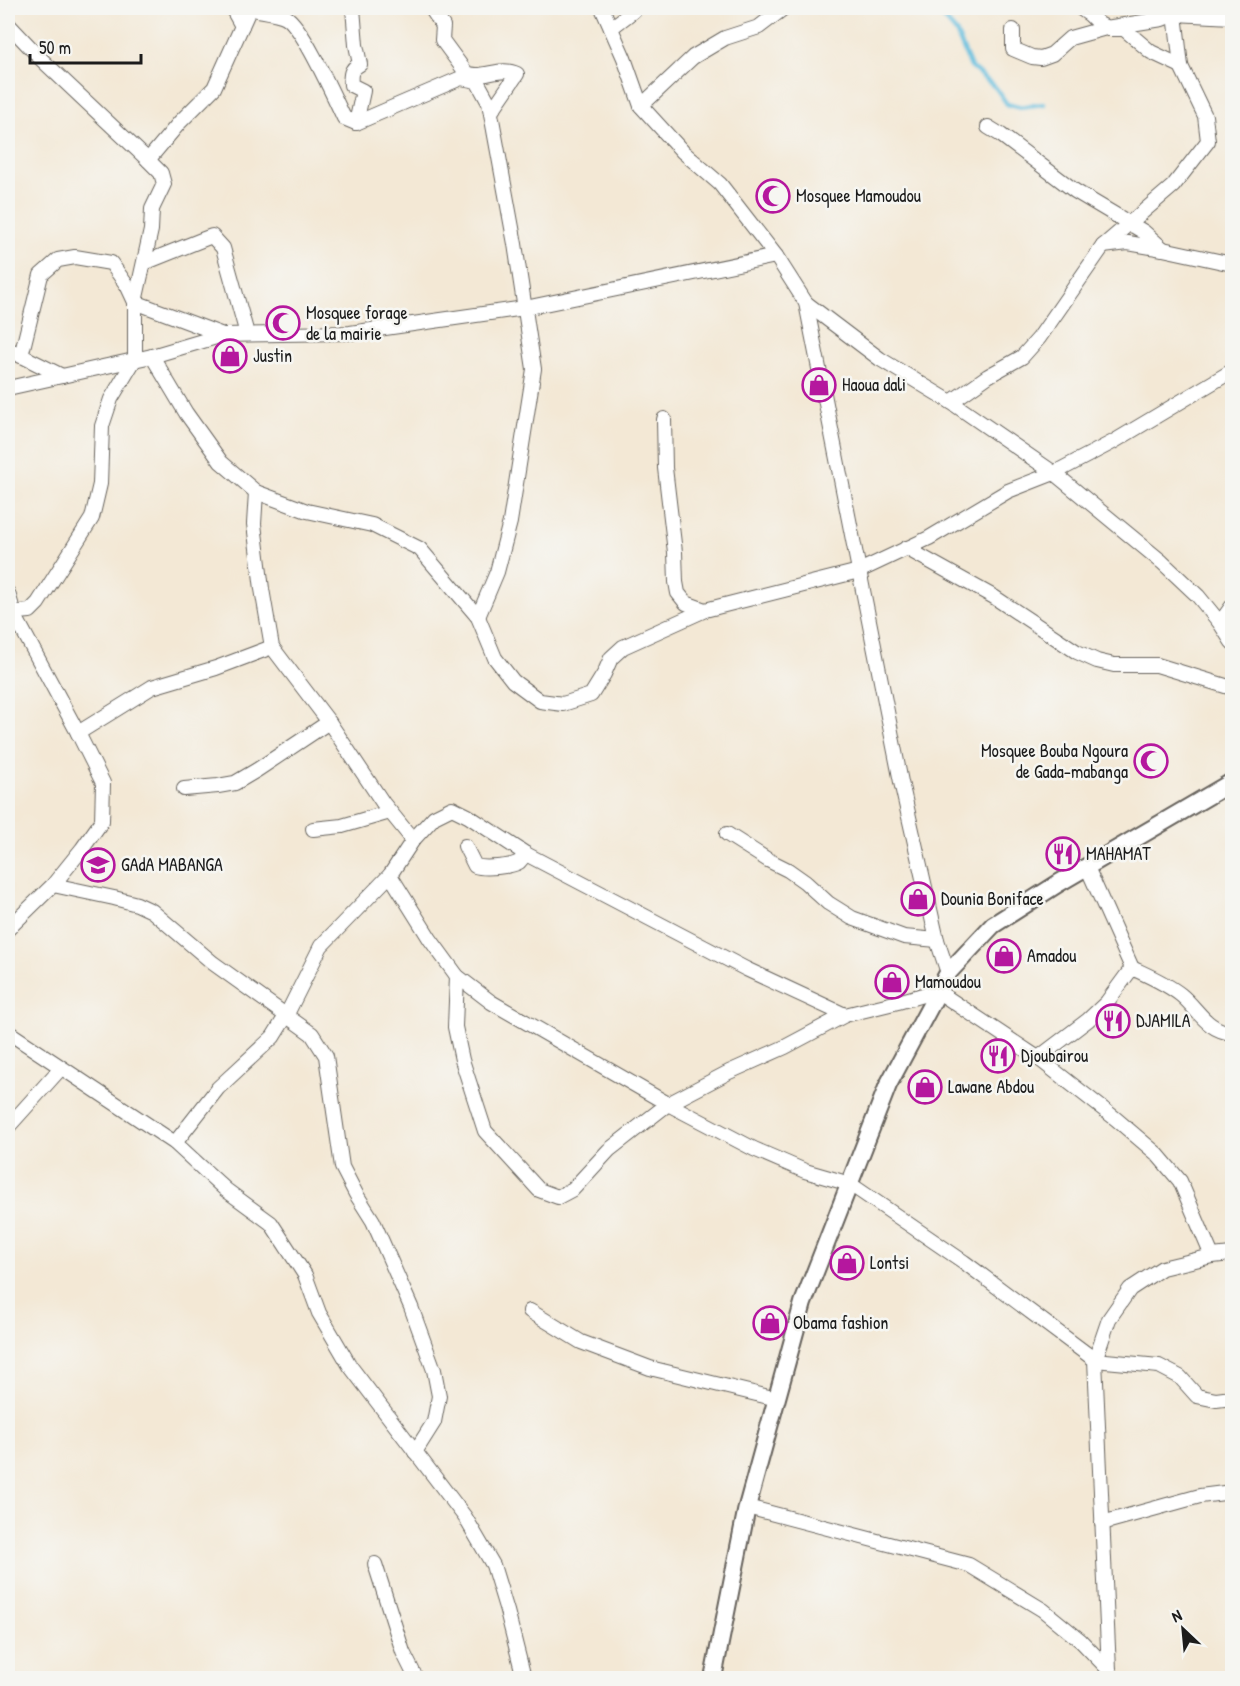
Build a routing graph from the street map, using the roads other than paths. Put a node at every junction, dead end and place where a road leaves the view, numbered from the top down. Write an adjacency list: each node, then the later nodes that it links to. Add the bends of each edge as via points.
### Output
1 (232, 8): 12 (street)
2 (249, 8): 12 (street); 19 (street, via 285,17 296,27 344,118)
3 (354, 8): 19 (street, via 360,64 350,75 351,85 363,92)
4 (431, 8): 18 (street, via 443,26 442,40 467,74 517,74)
5 (602, 8): 13 (street)
6 (636, 8): 13 (street)
7 (784, 8): 17 (street, via 759,27 725,38 693,57)
8 (1080, 8): 14 (street)
9 (1174, 11): 10 (street); 14 (street, via 1162,19); 16 (street)
10 (1233, 17)
11 (8, 24): 21 (street)
12 (242, 26): 21 (street, via 214,88)
13 (611, 28): 17 (street)
14 (1106, 28): 15 (street, via 1070,38 1041,58 1013,49); 16 (street, via 1124,29 1151,52)
15 (1013, 30)
16 (1181, 66): 22 (street, via 1204,116 1208,141 1173,186)
17 (641, 106): 25 (street, via 683,152 720,184)
18 (491, 112): 19 (street, via 477,81 461,78); 30 (street)
19 (356, 123)
20 (987, 127): 22 (street, via 1075,190)
21 (148, 160): 26 (street, via 161,173 164,184 152,209)
22 (1129, 222): 23 (street); 24 (street)
23 (1103, 246): 24 (street, via 1128,243); 40 (street, via 1022,357)
24 (1163, 249): 27 (street)
25 (776, 256): 29 (street); 30 (street)
26 (144, 263): 28 (street); 31 (street, via 212,236 223,248)
27 (1233, 264)
28 (135, 302): 32 (street); 34 (street, via 111,263 75,257 58,260 41,275); 36 (street)
29 (806, 303): 40 (street, via 880,358); 45 (street)
30 (525, 308): 31 (street, via 350,333); 50 (street, via 534,369 510,522 497,572)
31 (247, 334): 32 (street)
32 (223, 335): 35 (street)
33 (8, 349): 34 (street)
34 (21, 356): 38 (street)
35 (152, 356): 36 (street); 43 (street, via 221,462)
36 (135, 359): 38 (street); 49 (street, via 111,399 102,426 100,484 92,518 38,603 30,611)
37 (1233, 371): 42 (street)
38 (62, 376): 39 (street)
39 (8, 388)
40 (951, 402): 42 (street)
41 (664, 418): 48 (street, via 678,593 686,603)
42 (1054, 473): 44 (street, via 1008,491); 51 (street, via 1162,562)
43 (256, 492): 50 (street, via 307,511 372,525 420,549); 53 (street, via 254,524)
44 (906, 548): 45 (street); 54 (street, via 1097,661 1157,665)
45 (859, 571): 48 (street); 69 (street)
46 (8, 593): 49 (street)
47 (1233, 606): 51 (street)
48 (705, 610): 50 (street, via 623,647 611,658 591,695 563,704 540,701 513,681 495,658)
49 (11, 613): 56 (street)
50 (478, 616)
51 (1221, 623): 52 (street)
52 (1233, 642)
53 (272, 647): 55 (street); 56 (street, via 152,687)
54 (1233, 688)
55 (329, 722): 58 (street, via 236,783); 59 (street)
56 (78, 733): 67 (street, via 103,783 102,820)
57 (1233, 783): 65 (street)
58 (184, 789)
59 (390, 812): 60 (street); 62 (street)
60 (313, 830)
61 (727, 834): 69 (street, via 806,882 852,918 904,937)
62 (413, 840): 64 (street, via 434,817 452,808); 66 (street)
63 (465, 846): 64 (street, via 475,866 481,868 516,863)
64 (525, 854): 75 (street)
65 (1087, 867): 70 (street); 71 (street, via 993,925)
66 (390, 875): 72 (street); 74 (street, via 321,946)
67 (53, 885): 68 (street); 74 (street, via 152,911 213,963)
68 (8, 929)
69 (937, 940): 71 (street)
70 (1131, 968): 77 (street, via 1181,996 1222,1032); 78 (street, via 1107,1002)
71 (948, 973): 73 (street)
72 (457, 976): 80 (street, via 491,1002); 80 (street, via 455,1027 484,1131 539,1190 558,1197 573,1189 609,1150)
73 (938, 991): 75 (street); 78 (street); 83 (street, via 888,1085)
74 (286, 1016): 82 (street, via 273,1037 218,1088); 90 (street, via 312,1034 326,1056 342,1167 373,1221 434,1370 439,1396 434,1422)
75 (845, 1016): 80 (street)
76 (8, 1032): 79 (street)
77 (1233, 1033)
78 (1038, 1058): 85 (street, via 1157,1154 1180,1181)
79 (61, 1068): 81 (street); 82 (street)
80 (668, 1104): 83 (street, via 754,1149 805,1171)
81 (8, 1127)
82 (175, 1143): 90 (street, via 226,1190 271,1224 305,1275 319,1313 350,1366)
83 (850, 1184): 87 (street, via 964,1262); 89 (street, via 803,1303)
84 (1233, 1254): 85 (street)
85 (1212, 1256): 87 (street, via 1162,1269 1130,1289 1108,1319)
86 (531, 1311): 89 (street, via 581,1342 650,1368)
87 (1095, 1360): 88 (street, via 1159,1366 1180,1377 1197,1396); 93 (street)
88 (1233, 1398)
89 (777, 1399): 92 (street)
90 (415, 1452): 97 (street, via 465,1517 493,1565)
91 (1233, 1492): 93 (street, via 1200,1496)
92 (747, 1507): 95 (street, via 969,1565 1043,1610 1081,1641); 98 (street)
93 (1102, 1523): 95 (street)
94 (375, 1564): 96 (street, via 403,1652)
95 (1110, 1674)
96 (416, 1678)
97 (524, 1678)
98 (713, 1678)

